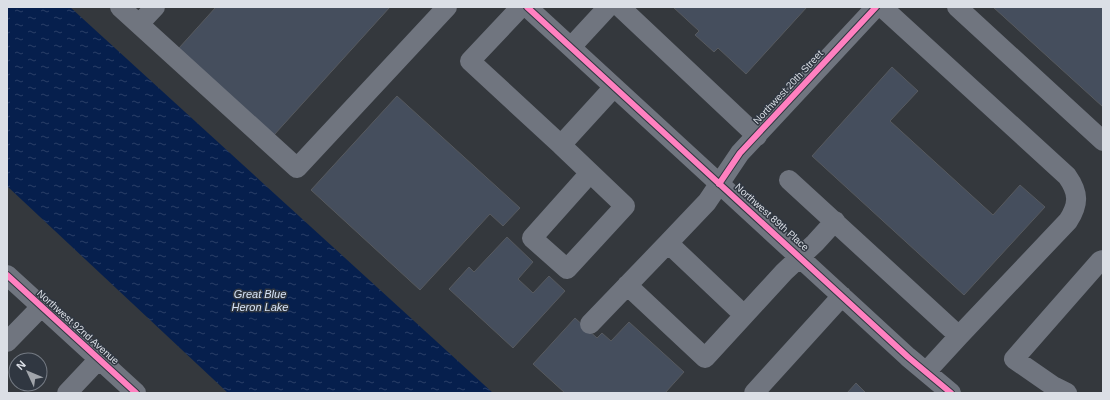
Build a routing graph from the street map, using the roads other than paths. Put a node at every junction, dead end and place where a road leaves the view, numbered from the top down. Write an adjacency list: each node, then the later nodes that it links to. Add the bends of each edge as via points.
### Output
1 (120, 7): 11 (street)
2 (155, 7): 11 (street)
3 (447, 7): 11 (street, via 297,168)
4 (521, 7): 16 (street, via 470,61)
5 (526, 7): 12 (street, Northwest 89th Place)
6 (608, 7): 12 (street)
7 (620, 7): 14 (street)
8 (876, 7): 14 (street, Northwest 20th Street)
9 (882, 7): 30 (street, via 1067,176 1074,186 1075,211 1068,221)
10 (957, 7): 15 (street)
11 (139, 24)
12 (570, 47): 13 (street, Northwest 89th Place)
13 (614, 87): 16 (street); 19 (street, Northwest 89th Place)
14 (757, 136): 19 (street, Northwest 20th Street, via 740,154)
15 (1103, 141)
16 (561, 145): 17 (street)
17 (590, 173): 17 (street, via 532,238 567,269 625,206)
18 (789, 180): 20 (street)
19 (719, 184): 21 (street, Northwest 20th Street, via 707,202); 22 (street, Northwest 89th Place)
20 (835, 221): 22 (street); 30 (street)
21 (668, 243): 25 (street, Northwest 20th Street); 28 (street)
22 (800, 257): 26 (street, Northwest 89th Place); 28 (street)
23 (1103, 260): 34 (street, via 1014,359)
24 (7, 275): 27 (street, Northwest 92nd Avenue)
25 (626, 285): 28 (street, via 705,358); 29 (street, Northwest 20th Street)
26 (842, 296): 33 (street, Northwest 89th Place); 37 (street)
27 (42, 306): 31 (street); 32 (street, Northwest 92nd Avenue)
28 (744, 315)
29 (590, 324)
30 (959, 336): 33 (street)
31 (7, 342)
32 (99, 359): 35 (street); 36 (street, Northwest 92nd Avenue)
33 (926, 372): 38 (street, Northwest 89th Place)
34 (1056, 391)
35 (67, 393)
36 (136, 393)
37 (754, 393)
38 (951, 393)

